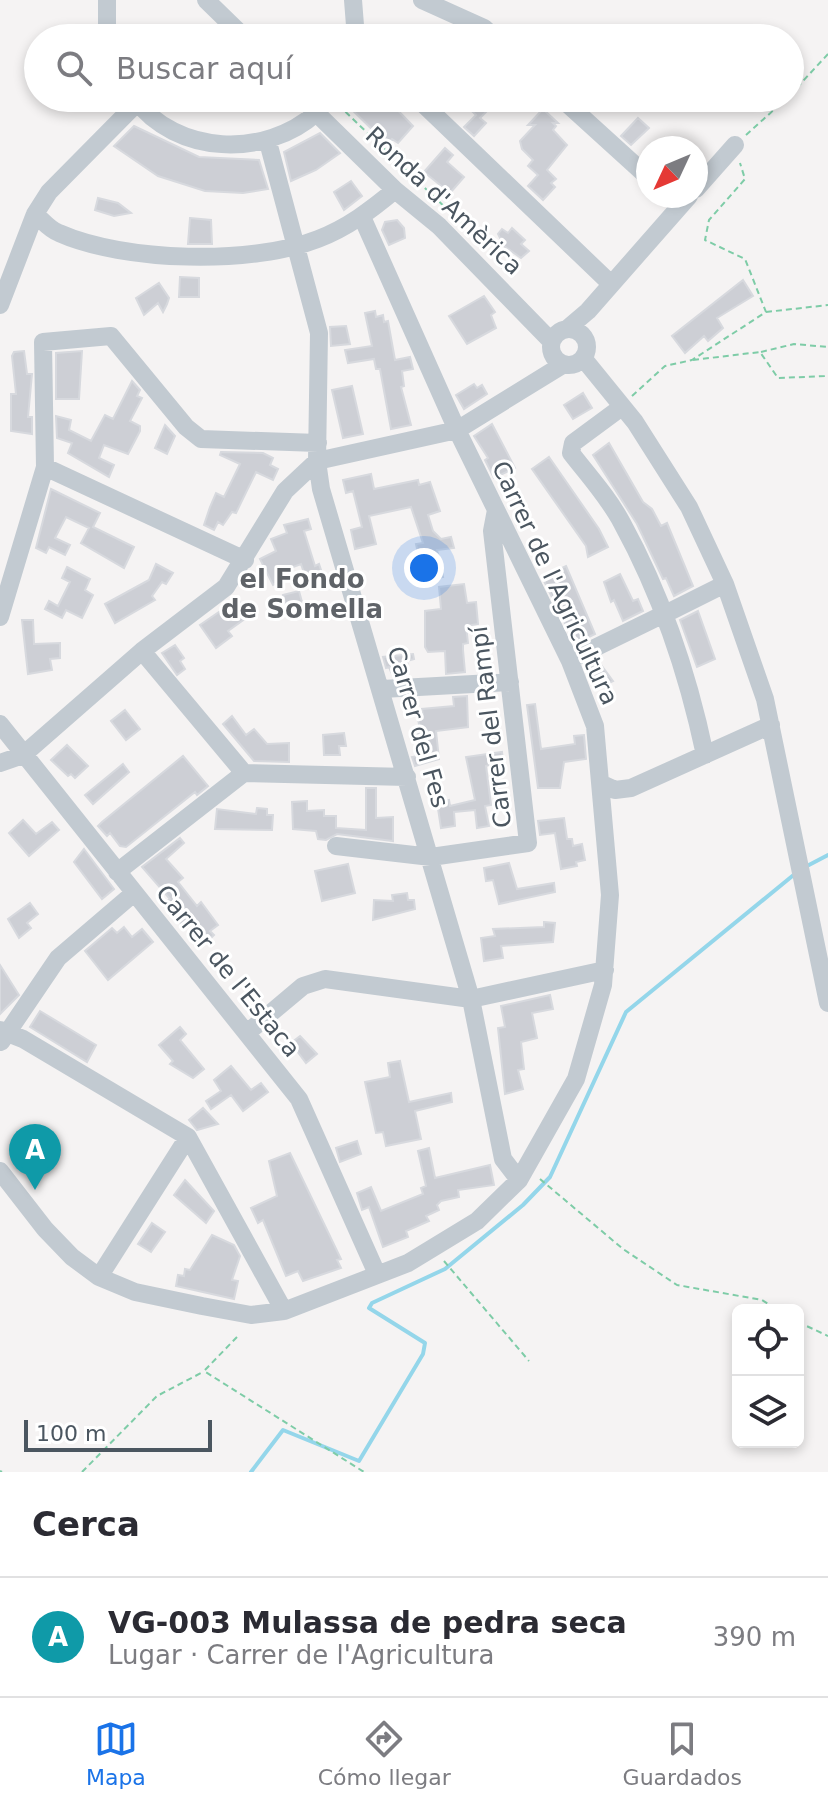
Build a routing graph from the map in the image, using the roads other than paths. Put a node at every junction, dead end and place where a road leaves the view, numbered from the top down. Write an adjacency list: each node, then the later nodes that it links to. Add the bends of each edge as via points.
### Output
1 (107, 0): 6 (street)
2 (206, 0): 7 (street)
3 (216, 0): 8 (street)
4 (353, 0): 9 (street)
5 (422, 0): 10 (street)
6 (107, 24)
7 (231, 24)
8 (241, 24)
9 (355, 24)
10 (475, 24)
11 (124, 112): 24 (street)
12 (151, 112): 18 (street, via 177,132 203,142)
13 (312, 112): 18 (street, via 301,127)
14 (322, 112): 22 (street, Ronda d'Amèrica)
15 (322, 112): 29 (street, Ronda d'Amèrica)
16 (432, 112): 27 (street)
17 (576, 112): 20 (street)
18 (268, 142): 26 (street, Carrer del Fes)
19 (735, 145): 21 (street)
20 (636, 166)
21 (708, 175)
22 (395, 190): 25 (street); 29 (street, Ronda d'Amèrica, via 439,226)
23 (673, 208): 27 (street)
24 (35, 214): 26 (street, via 57,233 130,252 215,259); 28 (street)
25 (362, 217): 26 (street); 31 (street, Carrer de l'Agricultura)
26 (297, 244): 32 (street, Carrer del Fes, via 319,333)
27 (611, 284): 29 (street)
28 (0, 305)
29 (564, 350): 30 (street, Ronda d'Amèrica); 31 (street)
30 (618, 409): 36 (street, Ronda d'Amèrica, via 689,507); 45 (street, via 573,443 571,453 621,521 665,614 690,686)
31 (457, 430): 32 (street); 34 (street, Carrer de l'Agricultura)
32 (317, 452): 33 (street, via 201,439 111,336 43,342); 35 (street, via 285,491); 41 (street, Carrer del Fes, via 321,489)
33 (45, 467): 35 (street); 37 (street)
34 (496, 510): 40 (street, Carrer del Rampí, via 492,531); 49 (street, Carrer de l'Agricultura, via 570,661 595,726)
35 (245, 560): 38 (street, via 226,587)
36 (725, 584): 39 (street); 43 (street, Ronda d'Amèrica)
37 (0, 617)
38 (142, 651): 44 (street); 47 (street)
39 (572, 659)
40 (510, 682): 41 (street); 53 (street, Carrer del Rampí, via 528,843)
41 (382, 689): 48 (street, Carrer del Fes)
42 (0, 724): 44 (street, Carrer de l'Estaca)
43 (767, 727): 45 (street); 58 (street, Ronda d'Amèrica, via 769,769 783,791)
44 (23, 755): 46 (street); 54 (street, Carrer de l'Estaca)
45 (705, 755): 50 (street)
46 (0, 763)
47 (244, 773): 48 (street); 54 (street)
48 (407, 777): 53 (street, Carrer del Fes)
49 (602, 784): 50 (street, via 615,790); 51 (street, Carrer de l'Agricultura)
50 (631, 788): 51 (street)
51 (605, 820): 56 (street, Carrer de l'Agricultura, via 610,895)
52 (336, 846): 53 (street, Carrer del Rampí)
53 (431, 857): 57 (street, Carrer del Fes)
54 (117, 872): 55 (street, Carrer de l'Estaca)
55 (134, 893): 59 (street, Carrer de l'Estaca); 60 (street, via 58,958)
56 (605, 970): 57 (street); 63 (street, Carrer de l'Agricultura, via 576,1079)
57 (471, 999): 59 (street, via 325,979 303,986); 63 (street, Carrer del Fes, via 503,1159)
58 (828, 1003)
59 (247, 1033): 64 (street, Carrer de l'Estaca, via 299,1099)
60 (2, 1036): 61 (street, via 23,1039)
61 (188, 1137): 65 (street); 66 (street)
62 (0, 1171): 65 (street, Carrer de l'Agricultura, via 45,1229)
63 (522, 1174): 64 (street, Carrer de l'Agricultura, via 477,1221 408,1263)
64 (377, 1274): 66 (street, Carrer de l'Agricultura)
65 (99, 1277): 66 (street, Carrer de l'Agricultura, via 135,1292 202,1306 251,1315)
66 (284, 1311)

